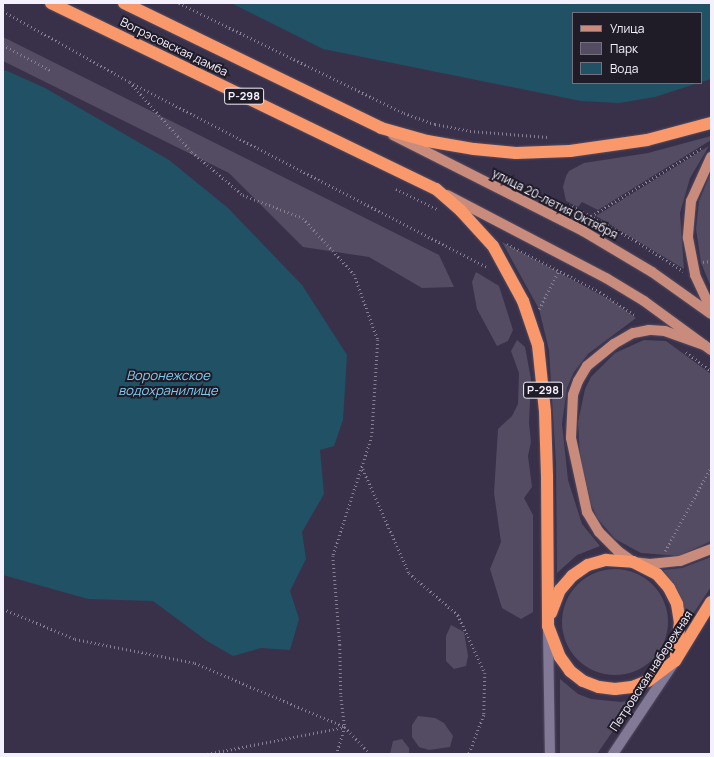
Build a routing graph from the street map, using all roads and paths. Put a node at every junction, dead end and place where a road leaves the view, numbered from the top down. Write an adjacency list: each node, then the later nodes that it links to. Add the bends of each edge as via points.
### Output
1 (51, 3): 14 (highway, Вогрэсовская дамба / Р-298)
2 (124, 3): 9 (highway, Вогрэсовская дамба / Р-298)
3 (179, 3): 10 (path, via 404,113 470,132)
4 (3, 11): 7 (path)
5 (3, 45): 6 (path)
6 (52, 71)
7 (130, 82): 19 (path); 30 (path, via 192,152 243,195 303,218 354,274 378,340 372,436)
8 (711, 123): 9 (highway, Р-298, via 647,140 570,151 516,153 474,150)
9 (380, 128): 24 (main road, улица 20-летия Октября, via 582,231 652,272)
10 (554, 138)
11 (704, 147): 17 (path)
12 (711, 157): 23 (main road, via 690,202 688,238 695,275)
13 (396, 189): 16 (path)
14 (436, 189): 26 (main road, via 606,278 644,301); 36 (highway, Р-298, via 461,211 493,246 523,301 534,330 545,412)
15 (569, 204): 17 (path)
16 (441, 211)
17 (591, 216): 21 (path)
18 (502, 241): 20 (path)
19 (492, 269)
20 (560, 270): 22 (path); 25 (path)
21 (684, 272)
22 (539, 309)
23 (711, 309)
24 (711, 314)
25 (636, 316)
26 (708, 347): 33 (main road, via 665,331 633,333 599,354 587,366 573,395 571,438 587,512 608,542)
27 (682, 349): 28 (path)
28 (711, 371)
29 (711, 467): 32 (path)
30 (363, 468): 38 (path, via 332,556); 42 (path, via 409,573 458,615 485,673 484,715)
31 (711, 549): 33 (main road, via 680,561 650,564)
32 (662, 556)
33 (633, 562): 36 (highway, via 606,560 588,566 572,576 560,590); 37 (highway, via 657,574 669,588 677,604 680,622)
34 (711, 602): 37 (highway, Петровская набережная / Р-298)
35 (3, 609): 38 (path, via 75,639 195,663)
36 (548, 626): 37 (highway, Р-298, via 560,658 570,670 584,681 599,687 632,687 648,680); 43 (main road)
37 (675, 661): 44 (main road, Петровская набережная)
38 (345, 727): 39 (path); 40 (path); 41 (path)
39 (207, 754)
40 (337, 754)
41 (370, 754)
42 (469, 754)
43 (550, 754)
44 (613, 754)

